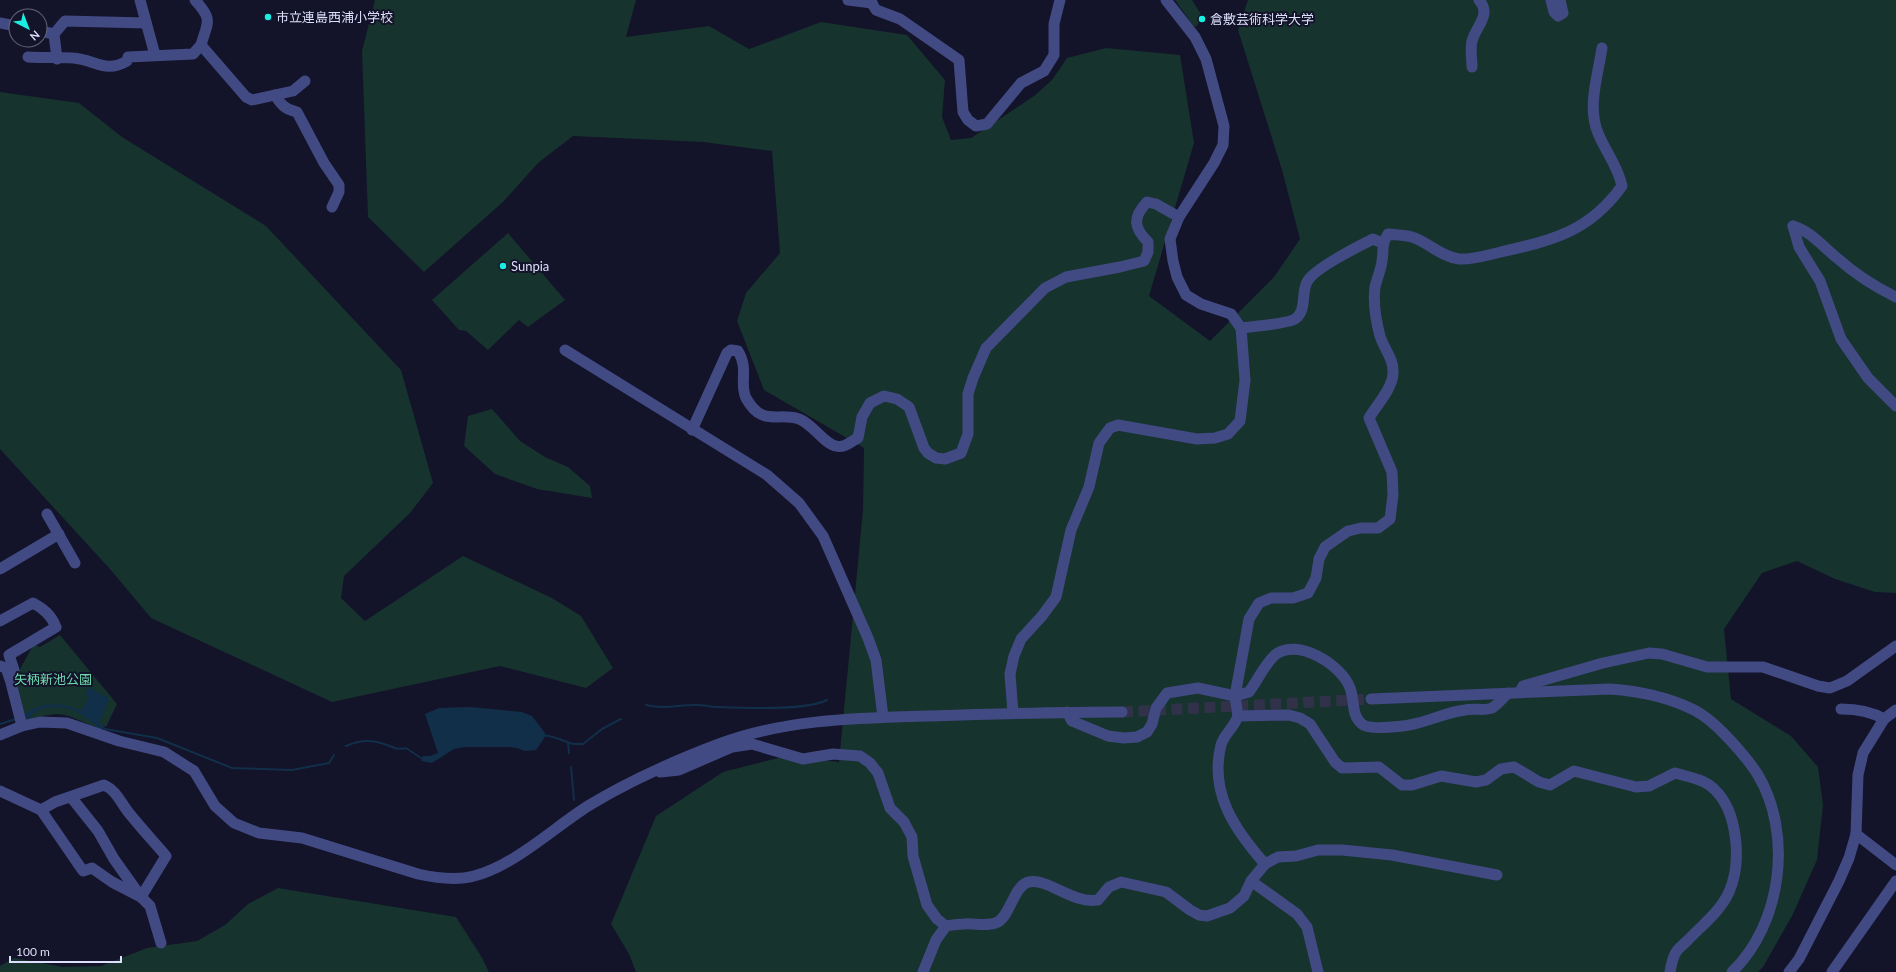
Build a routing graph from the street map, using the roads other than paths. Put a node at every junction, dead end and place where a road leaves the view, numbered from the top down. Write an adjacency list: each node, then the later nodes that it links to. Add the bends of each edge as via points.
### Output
1 (140, 0): 10 (street)
2 (195, 0): 13 (street, via 207,14 208,23)
3 (848, 0): 9 (street)
4 (1060, 0): 9 (street, via 1054,24 1054,55 1044,71 1021,83 987,124 976,126 963,112 960,60 900,20 876,10)
5 (1166, 0): 22 (street, via 1195,37 1206,59 1224,126 1223,145)
6 (1479, 0): 18 (street, via 1484,9 1484,16 1472,41)
7 (1551, 0): 8 (street, via 1554,12 1558,16 1563,12)
8 (1560, 0)
9 (871, 2)
10 (146, 23): 12 (street, via 66,21); 15 (street)
11 (48, 33): 12 (street)
12 (54, 34): 17 (street)
13 (201, 45): 15 (street, via 193,54); 20 (street, via 246,97 252,100)
14 (1602, 48): 23 (street, via 1594,90 1594,112 1597,132 1620,173 1622,186 1615,196 1582,226 1541,243 1472,259 1444,255 1412,237 1388,234)
15 (155, 55): 17 (street, via 128,57 128,61 119,66 105,67 83,59)
16 (28, 57): 17 (street)
17 (57, 59)
18 (1472, 67)
19 (305, 81): 20 (street, via 293,91)
20 (275, 95): 21 (street, via 282,106 297,112 303,127 339,185 339,192)
21 (332, 207)
22 (1179, 217): 25 (street, via 1170,240 1177,277 1186,295 1201,304 1231,314); 28 (street, via 1156,204 1147,202 1140,209 1136,224 1140,234 1148,242 1148,252 1144,261 1066,277 1045,288 986,348 968,394 966,445 961,453 952,458 936,458 924,448 909,407 898,399 884,396 870,403 862,417 858,438 843,447 834,446 798,419 764,416 752,407 745,396 743,359 738,351 731,350 727,353)
23 (1382, 243): 25 (street, via 1373,240 1356,247 1314,274 1306,282 1301,313 1294,320); 39 (street, via 1382,261 1375,288 1376,311 1380,336 1392,361 1394,374 1369,418 1392,472 1390,519 1378,528 1348,531 1325,547 1319,559 1316,578 1308,593 1293,598 1272,598 1260,603 1249,619)
24 (1896, 297): 27 (street, via 1873,286 1805,230 1793,226 1799,247 1820,281 1841,339 1868,378)
25 (1241, 328): 45 (street, via 1245,380 1240,421 1228,434 1197,439 1118,424 1110,428 1100,443 1089,487 1071,530 1056,597 1021,639 1014,656 1010,674)
26 (565, 350): 28 (street)
27 (1896, 406)
28 (692, 430): 47 (street, via 767,475 799,503 823,536 876,660)
29 (48, 514): 30 (street)
30 (59, 534): 31 (street); 32 (street)
31 (75, 563)
32 (0, 569)
33 (0, 621): 36 (street, via 32,602 44,609 56,627 9,655 14,670)
34 (1896, 646): 37 (street, via 1847,681 1830,688 1763,667 1707,667 1662,654 1649,653 1523,686)
35 (0, 666): 36 (street, via 6,668)
36 (10, 679): 49 (street)
37 (1520, 692): 38 (street); 67 (street, via 1610,689 1664,697 1692,709 1711,721 1743,754 1758,776 1767,796 1778,837 1779,857 1775,890 1763,926 1745,957)
38 (1508, 694): 39 (street, via 1492,708 1465,710 1418,723 1375,728 1363,726 1355,717 1346,680 1321,658 1306,650 1290,649 1276,654 1249,692); 40 (street)
39 (1235, 696): 43 (street, via 1198,688 1167,692 1156,708 1147,732 1137,737 1108,736 1072,721); 46 (street)
40 (1371, 699)
41 (1841, 709): 48 (street, via 1878,715)
42 (1896, 710): 48 (street)
43 (1067, 712): 44 (street); 45 (street)
44 (1122, 712)
45 (1013, 713): 47 (street)
46 (1238, 716): 56 (street, via 1236,724 1222,744 1218,765 1219,785 1232,820); 66 (street, via 1289,715 1300,718 1310,724 1335,762 1342,768 1379,767 1402,785 1412,785 1441,776 1476,782 1486,780 1501,769 1514,767 1539,782 1550,785 1574,771 1636,787 1649,786 1675,773 1702,781 1714,788 1725,802 1733,824 1736,853 1732,880 1729,892 1717,910 1675,953)
47 (883, 717): 51 (street, via 829,721 755,732 717,744)
48 (1884, 719): 55 (street, via 1868,742 1859,766)
49 (21, 721): 50 (street); 51 (street, via 67,723 119,741 164,752 194,770 215,806 234,823 259,833 302,838 436,878 474,876 506,862 588,806)
50 (0, 735)
51 (650, 772): 62 (street, via 679,770 732,747 752,744 803,759 833,754 860,756 878,772 890,808 904,822 912,838 913,856 927,905)
52 (0, 792): 54 (street)
53 (71, 797): 54 (street); 61 (street, via 98,831 114,859); 61 (street, via 104,785 108,786 166,856)
54 (41, 810): 61 (street, via 82,871 92,868 112,882)
55 (1856, 834): 57 (street); 68 (street, via 1839,881 1799,959)
56 (1265, 864): 58 (street, via 1278,857 1296,856 1318,850 1342,850 1424,860); 59 (street)
57 (1896, 865)
58 (1497, 875)
59 (1251, 881): 62 (street, via 1244,896 1230,908 1207,916 1190,910 1166,892 1121,882 1109,887 1098,900 1089,901 1037,882 1028,882 1022,886 1003,918 996,923); 65 (street, via 1297,914 1307,927)
60 (1896, 881): 69 (street)
61 (142, 897): 63 (street, via 150,906)
62 (946, 926): 64 (street, via 936,940)
63 (161, 943)
64 (923, 972)
65 (1318, 972)
66 (1670, 972)
67 (1732, 972)
68 (1789, 972)
69 (1832, 972)

